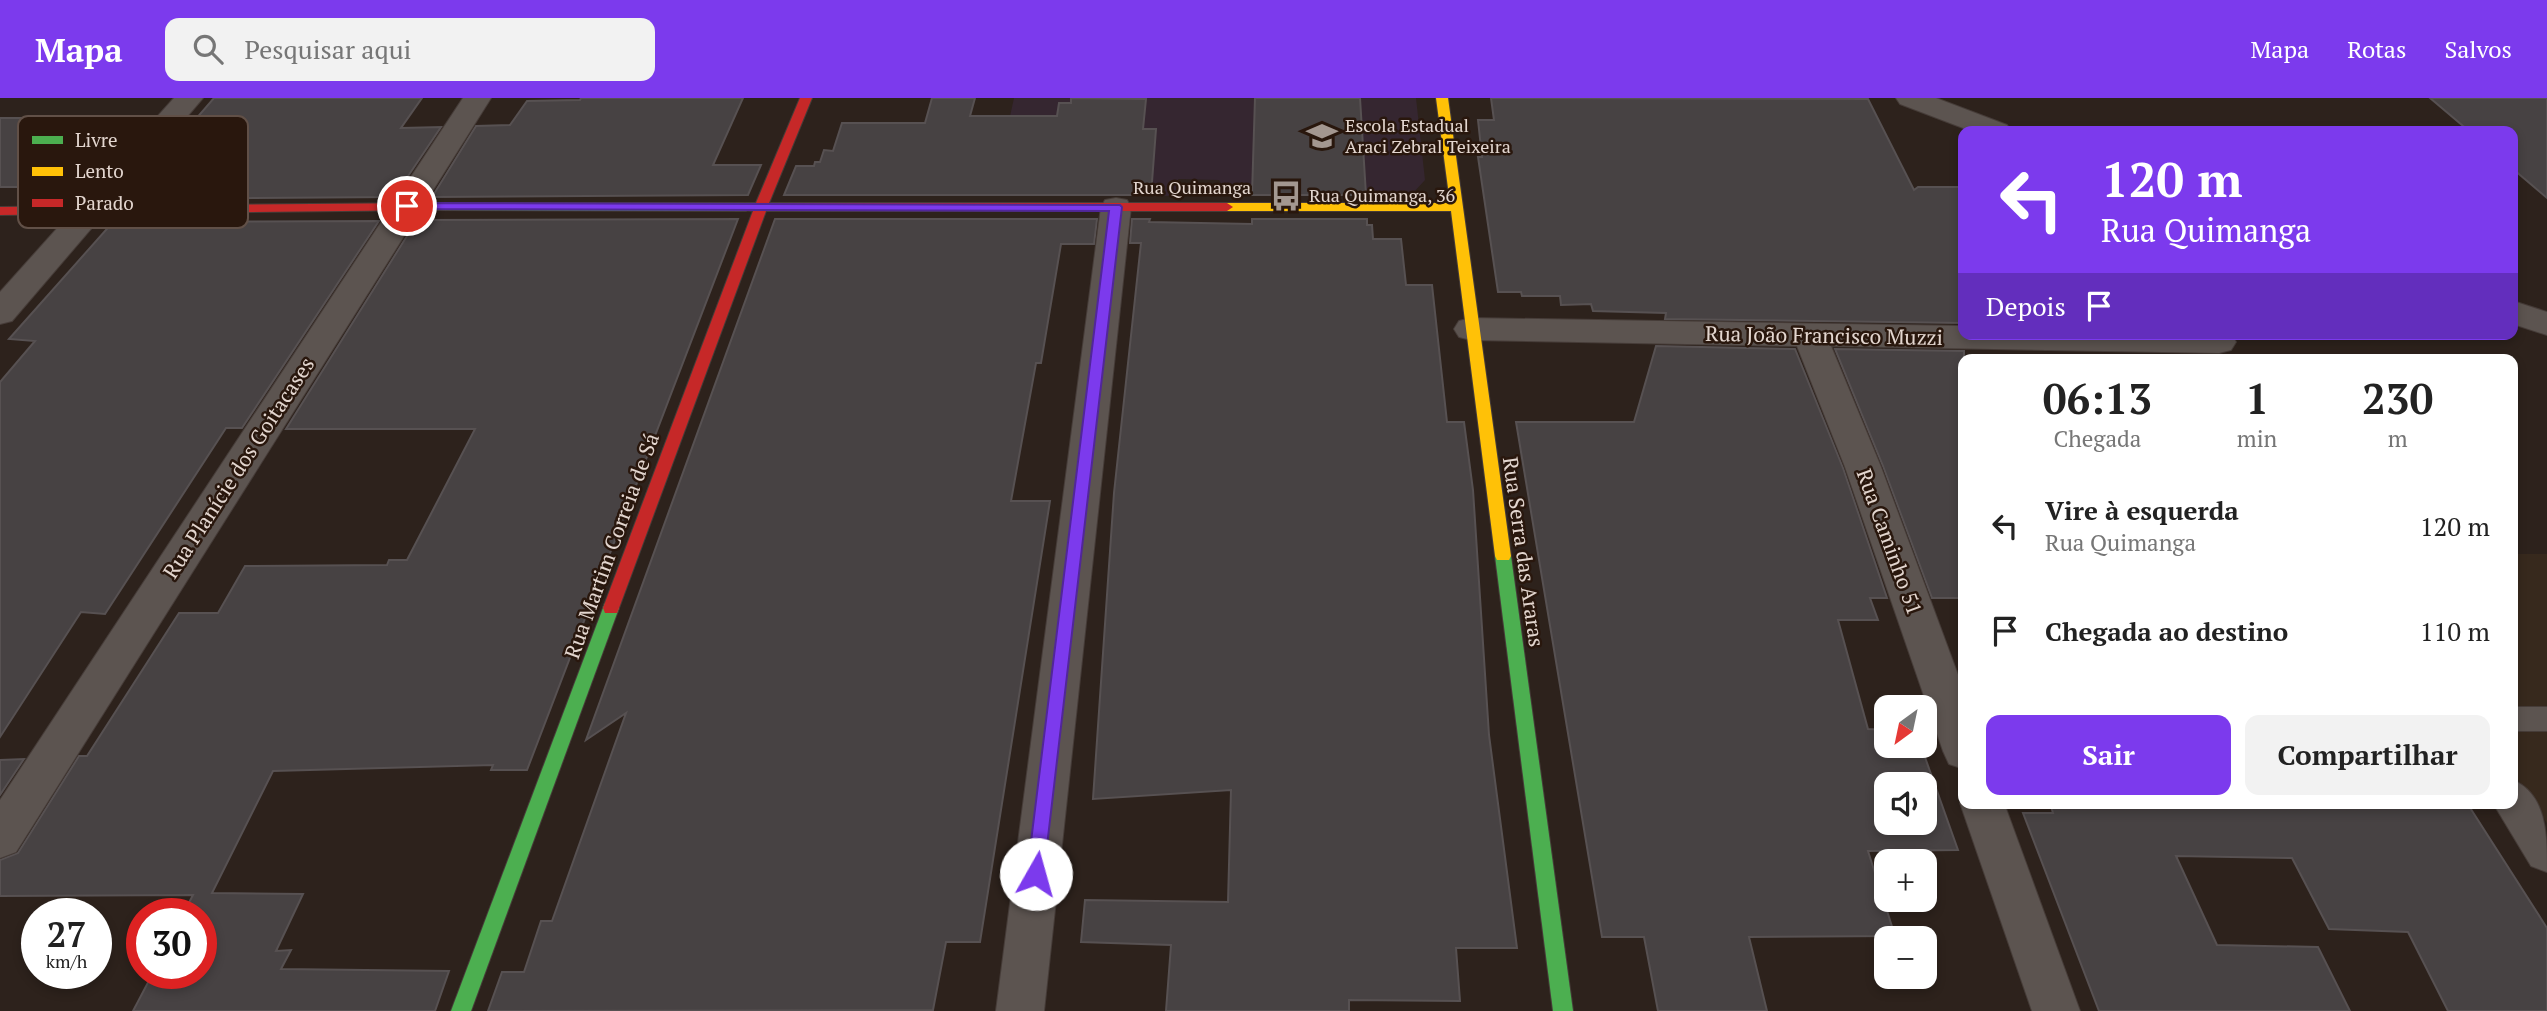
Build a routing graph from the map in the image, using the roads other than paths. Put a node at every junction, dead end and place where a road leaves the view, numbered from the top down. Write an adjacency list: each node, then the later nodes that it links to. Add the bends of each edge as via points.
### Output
1 (190, 98): 6 (street)
2 (477, 98): 8 (street, Rua Planície dos Goitacases)
3 (806, 98): 9 (street, Rua Martim Correia de Sá)
4 (1442, 98): 11 (street, Rua Serra das Araras)
5 (1925, 101): 7 (street)
6 (174, 116)
7 (1985, 126)
8 (407, 206): 9 (street, Rua Quimanga); 12 (street, Rua Quimanga); 29 (street, Rua Planície dos Goitacases)
9 (761, 207): 10 (street, Rua Quimanga); 31 (street, Rua Martim Correia de Sá)
10 (1116, 207): 11 (street, Rua Quimanga); 32 (street)
11 (1455, 207): 19 (street, Rua Serra das Araras)
12 (248, 209)
13 (0, 211): 14 (street, Rua Quimanga)
14 (18, 211)
15 (75, 228): 17 (street)
16 (2525, 312): 18 (street)
17 (0, 313)
18 (2547, 324)
19 (1471, 329): 20 (street, Rua João Francisco Muzzi); 33 (street, Rua Serra das Araras)
20 (1809, 335): 21 (street, Rua João Francisco Muzzi); 26 (street, Rua Caminho 51, via 1863,467)
21 (1958, 339)
22 (2015, 340): 23 (street, Rua João Francisco Muzzi)
23 (2221, 345)
24 (2518, 719): 25 (lane)
25 (2547, 719)
26 (1958, 734)
27 (2518, 807): 30 (street)
28 (1984, 809): 34 (street)
29 (0, 838)
30 (2547, 852)
31 (461, 1011)
32 (1020, 1011)
33 (1563, 1011)
34 (2056, 1011)

